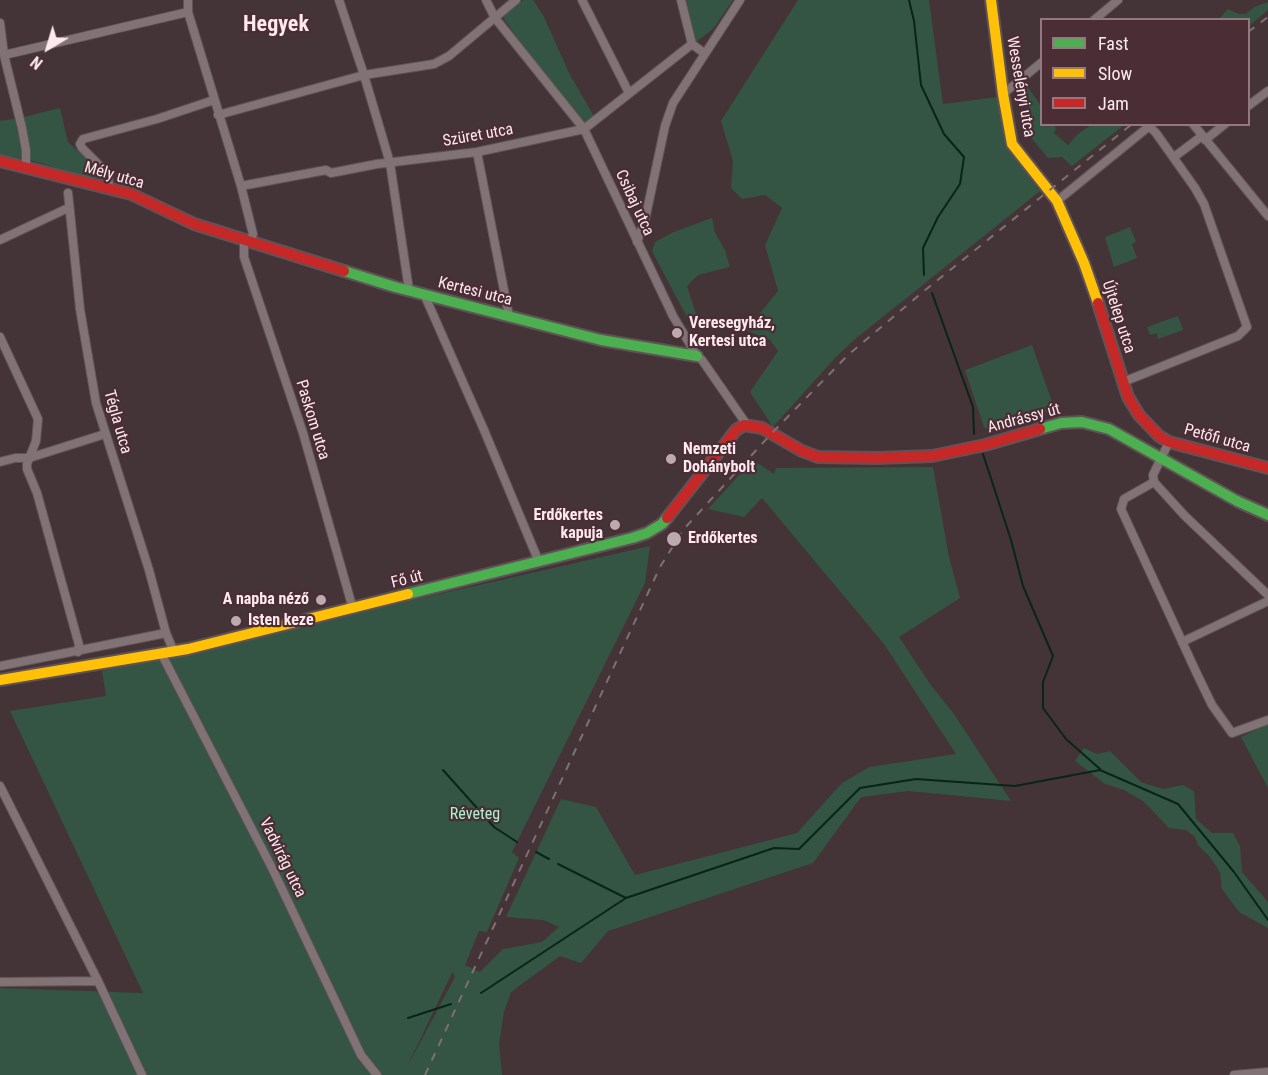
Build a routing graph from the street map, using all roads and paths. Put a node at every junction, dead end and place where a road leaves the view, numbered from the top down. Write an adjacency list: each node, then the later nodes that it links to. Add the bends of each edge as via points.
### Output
1 (188, 0): 10 (street, Paskom utca)
2 (339, 0): 18 (street)
3 (486, 0): 11 (street, Csibaj utca)
4 (516, 0): 11 (street)
5 (582, 0): 20 (street)
6 (681, 0): 14 (street)
7 (740, 0): 15 (street)
8 (991, 0): 21 (main road, Wesselényi utca)
9 (1118, 0): 12 (street)
10 (188, 12): 16 (street); 22 (street, Paskom utca)
11 (495, 18): 18 (street, via 434,64); 27 (street, Csibaj utca)
12 (1096, 18)
13 (0, 23): 16 (street)
14 (692, 44): 15 (street); 20 (street, Szüret utca)
15 (705, 53): 42 (street, via 673,103)
16 (4, 55): 33 (street, via 22,128)
17 (1040, 63): 21 (street)
18 (364, 75): 24 (street); 32 (street)
19 (1268, 91): 23 (street)
20 (629, 93): 27 (street, Szüret utca)
21 (1003, 94): 37 (main road, Wesselényi utca, via 1012,144)
22 (214, 100): 24 (street, Paskom utca); 35 (street, via 83,139 82,148 108,174)
23 (1250, 104)
24 (218, 114): 34 (street, Paskom utca)
25 (1194, 126): 28 (street)
26 (1223, 126): 28 (street)
27 (584, 129): 29 (street, Szüret utca); 42 (street, Csibaj utca)
28 (1204, 138): 30 (street); 39 (street)
29 (477, 152): 32 (street, Szüret utca); 45 (street)
30 (1174, 157): 37 (street, via 1151,128 1141,131); 48 (street, via 1204,204 1247,327 1238,336)
31 (0, 161): 33 (main road, Mély utca)
32 (390, 163): 34 (street, Szüret utca); 43 (street)
33 (26, 168): 35 (main road, Mély utca)
34 (241, 186): 41 (street, Paskom utca, via 252,234)
35 (109, 188): 41 (main road, Mély utca, via 131,194 194,224)
36 (68, 193): 38 (street, Tégla utca)
37 (1057, 201): 48 (main road, Újtelep utca, via 1084,263)
38 (68, 208): 40 (street); 50 (street, Tégla utca, via 87,362)
39 (1268, 216)
40 (0, 240)
41 (247, 241): 43 (main road, Kertesi utca); 61 (street, Paskom utca, via 244,256 303,433)
42 (637, 242): 47 (street, Csibaj utca)
43 (409, 290): 44 (main road, Kertesi utca)
44 (424, 294): 45 (main road, Kertesi utca); 58 (street)
45 (508, 316): 47 (main road, Kertesi utca, via 601,340)
46 (0, 337): 52 (street, via 38,419)
47 (697, 356): 49 (street, Csibaj utca)
48 (1123, 382): 51 (main road, Újtelep utca, via 1139,414)
49 (747, 425): 53 (main road, Andrássy út, via 762,428 818,457 902,457 932,456 1061,423 1082,422 1109,429); 58 (main road, Fő út, via 736,430 658,528 618,543)
50 (105, 434): 52 (street); 62 (street, Tégla utca)
51 (1164, 439): 53 (street); 55 (main road, Petőfi utca)
52 (29, 458): 54 (street); 64 (street, via 27,469 73,622)
53 (1160, 458): 56 (street); 57 (main road, Andrássy út)
54 (0, 462)
55 (1268, 468)
56 (1154, 482): 59 (street); 63 (street, via 1124,499 1121,509)
57 (1268, 515)
58 (539, 561): 61 (main road, Fő út)
59 (1268, 595)
60 (1268, 601): 63 (street)
61 (353, 609): 65 (main road, Fő út)
62 (166, 633): 64 (street); 65 (street, Tégla utca)
63 (1182, 642): 69 (street, via 1212,705 1232,732)
64 (78, 652): 67 (street)
65 (174, 652): 66 (main road, Fő út)
66 (161, 653): 68 (main road, Fő út); 75 (street, Vadvirág utca, via 272,868 361,1055)
67 (0, 666)
68 (0, 680)
69 (1268, 720)
70 (0, 786): 71 (street)
71 (98, 981): 72 (street); 74 (street)
72 (0, 982)
73 (1268, 1072): 76 (street)
74 (142, 1075)
75 (377, 1075)
76 (1234, 1075)

